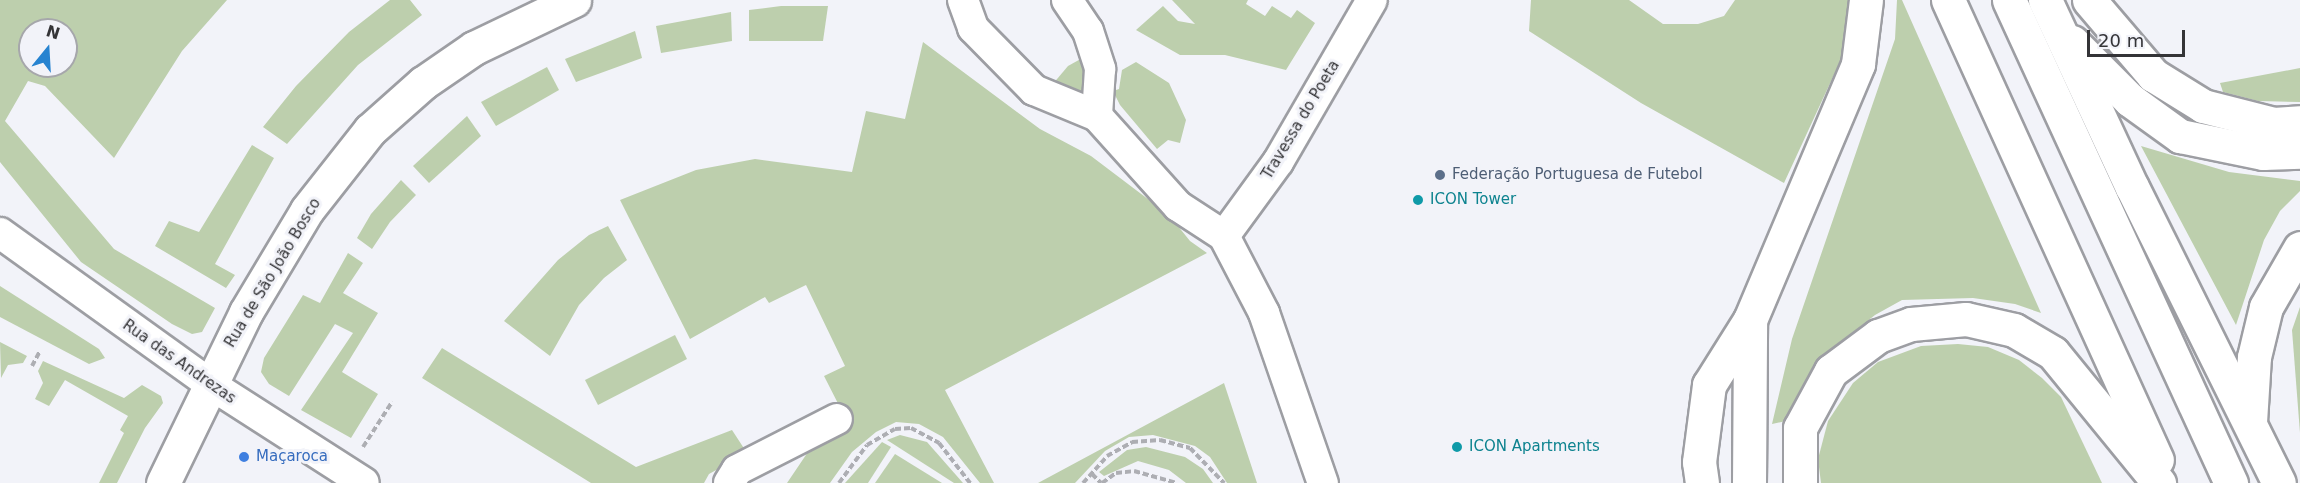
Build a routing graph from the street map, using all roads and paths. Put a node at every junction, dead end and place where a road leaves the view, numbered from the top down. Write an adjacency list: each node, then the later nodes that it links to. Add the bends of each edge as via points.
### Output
1 (574, 0): 19 (main road, Rua de São João Bosco, via 474,48 423,83 370,130 307,210 237,330)
2 (963, 0): 10 (street, via 973,28 1034,90)
3 (1067, 0): 10 (street, via 1088,31 1100,69)
4 (1372, 0): 14 (street, Travessa do Poeta, via 1278,162)
5 (1866, 0): 16 (main road, via 1858,64)
6 (1948, 0): 38 (main road)
7 (2009, 0): 39 (main road)
8 (2089, 0): 11 (main road, via 2153,75 2203,106 2274,124)
9 (2051, 14): 12 (main road, via 2130,100 2180,136 2263,153); 22 (main road)
10 (1096, 116): 14 (street, via 1178,206)
11 (2300, 122)
12 (2300, 152)
13 (0, 232): 19 (street, Rua das Andrezas)
14 (1224, 236): 33 (street, via 1264,313)
15 (2300, 248): 22 (main road, via 2266,307 2254,357)
16 (1750, 320): 34 (main road, via 1709,385 1700,442); 35 (main road)
17 (40, 351): 18 (path)
18 (32, 366)
19 (213, 386): 24 (street, Rua das Andrezas); 25 (main road, Rua de São João Bosco)
20 (392, 402): 24 (path)
21 (837, 419): 26 (street, via 737,470)
22 (2250, 424): 40 (main road)
23 (1092, 474): 29 (path); 30 (path); 32 (path, via 1107,456 1132,442 1160,440 1190,448)
24 (355, 477)
25 (163, 483)
26 (729, 483)
27 (839, 483): 28 (path, via 867,445 895,429 911,428 939,443)
28 (970, 483)
29 (1083, 483)
30 (1102, 483): 31 (path, via 1116,473 1134,471)
31 (1178, 483)
32 (1224, 483)
33 (1323, 483)
34 (1702, 483)
35 (1749, 483)
36 (1800, 483): 37 (main road, via 1800,428 1831,371 1878,336 1900,328 1966,319 2014,330 2053,353)
37 (2159, 483)
38 (2167, 483)
39 (2231, 483)
40 (2279, 483)

